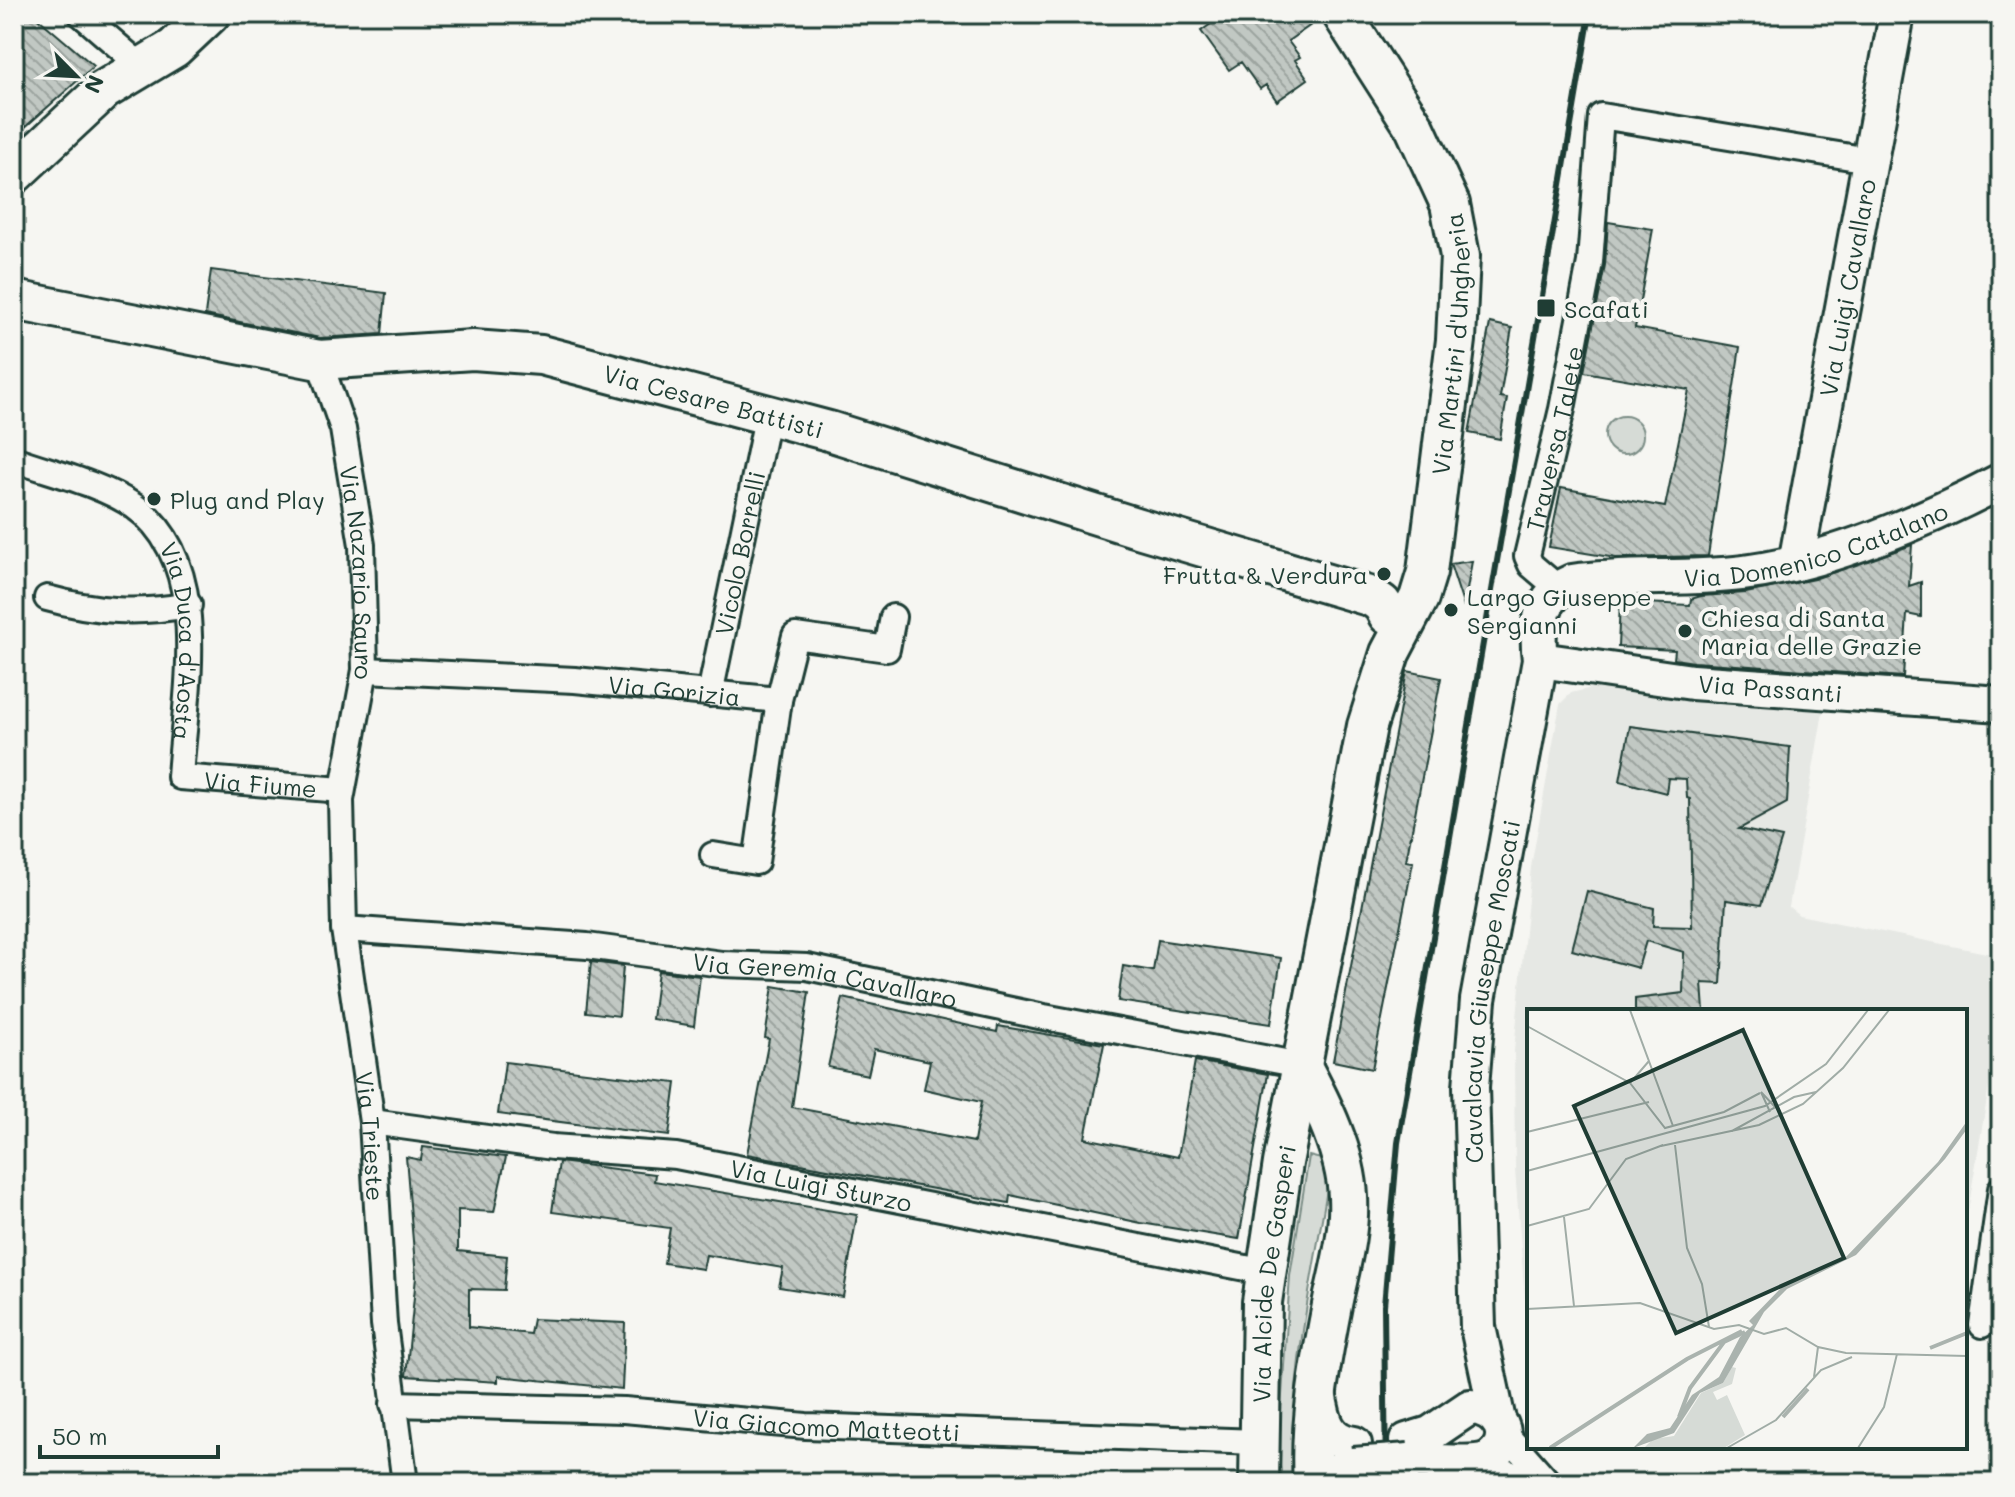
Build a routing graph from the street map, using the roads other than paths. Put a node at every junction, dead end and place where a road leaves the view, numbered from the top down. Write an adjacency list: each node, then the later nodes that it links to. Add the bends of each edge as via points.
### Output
1 (81, 14): 5 (street)
2 (210, 14): 5 (main road, via 174,48)
3 (1342, 14): 17 (main road, Via Martiri d'Ungheria, via 1415,128 1450,204 1460,256 1456,340 1433,509 1403,587)
4 (1897, 14): 6 (street, Via Luigi Cavallaro)
5 (141, 66): 7 (main road, via 104,90)
6 (1869, 160): 13 (street, Via Luigi Cavallaro); 14 (street, Traversa Talete, via 1601,116 1590,262 1527,556)
7 (14, 174)
8 (14, 300): 9 (main road, Via Cesare Battisti)
9 (319, 360): 10 (main road, Via Cesare Battisti, via 510,350); 20 (street, Via Nazario Sauro, via 343,429 362,545)
10 (768, 413): 17 (main road, Via Cesare Battisti, via 1372,597); 21 (street, Vicolo Borrelli)
11 (14, 459): 16 (street, Via Duca d'Aosta, via 104,492 141,512 177,564)
12 (2000, 485): 13 (street, Via Domenico Catalano)
13 (1796, 563): 14 (street, Via Domenico Catalano, via 1746,573)
14 (1549, 580): 19 (street)
15 (47, 598): 16 (street, via 123,612)
16 (189, 605): 24 (street, Via Duca d'Aosta)
17 (1401, 612): 28 (main road, Via Alcide De Gasperi, via 1367,726)
18 (893, 617): 22 (street, via 887,649 795,636)
19 (1540, 660): 23 (street, Via Passanti, via 1692,682); 35 (street, Cavalcavia Giuseppe Moscati, via 1474,1043)
20 (365, 670): 21 (street, Via Gorizia, via 575,680); 25 (street, Via Nazario Sauro)
21 (710, 694): 22 (street, Via Gorizia)
22 (779, 700): 26 (street, via 756,862)
23 (1996, 701)
24 (180, 777): 25 (street, Via Fiume)
25 (342, 790): 27 (street, Via Trieste)
26 (713, 855)
27 (344, 929): 28 (street, Via Geremia Cavallaro, via 807,967); 29 (street, Via Trieste)
28 (1301, 1065): 30 (main road, Via Alcide De Gasperi); 31 (main road, Via Alcide De Gasperi)
29 (372, 1122): 33 (street, Via Luigi Sturzo, via 553,1147 676,1156); 37 (street, Via Trieste)
30 (1283, 1163): 31 (main road, via 1292,1150 1311,1140 1331,1148); 33 (main road, Via Alcide De Gasperi)
31 (1343, 1166): 36 (main road, Via Alcide De Gasperi, via 1347,1227)
32 (2001, 1189): 34 (street)
33 (1266, 1272): 40 (main road, Via Alcide De Gasperi)
34 (1982, 1325)
35 (1478, 1327): 38 (street, Cavalcavia Giuseppe Moscati, via 1468,1376); 39 (street, Cavalcavia Giuseppe Moscati)
36 (1316, 1385): 43 (street, via 1327,1430 1337,1439); 46 (main road, Via Alcide De Gasperi)
37 (393, 1404): 40 (street, Via Giacomo Matteotti, via 624,1410 836,1427); 44 (street, Via Trieste)
38 (1450, 1418): 39 (street, via 1480,1407); 41 (street)
39 (1500, 1423): 42 (street, via 1498,1449); 48 (street, Cavalcavia Giuseppe Moscati)
40 (1258, 1442): 45 (main road, Via Alcide De Gasperi)
41 (1408, 1451): 42 (street); 43 (street)
42 (1480, 1462): 47 (street)
43 (1347, 1464)
44 (405, 1483)
45 (1259, 1483)
46 (1313, 1483)
47 (1535, 1483)
48 (1549, 1483)

